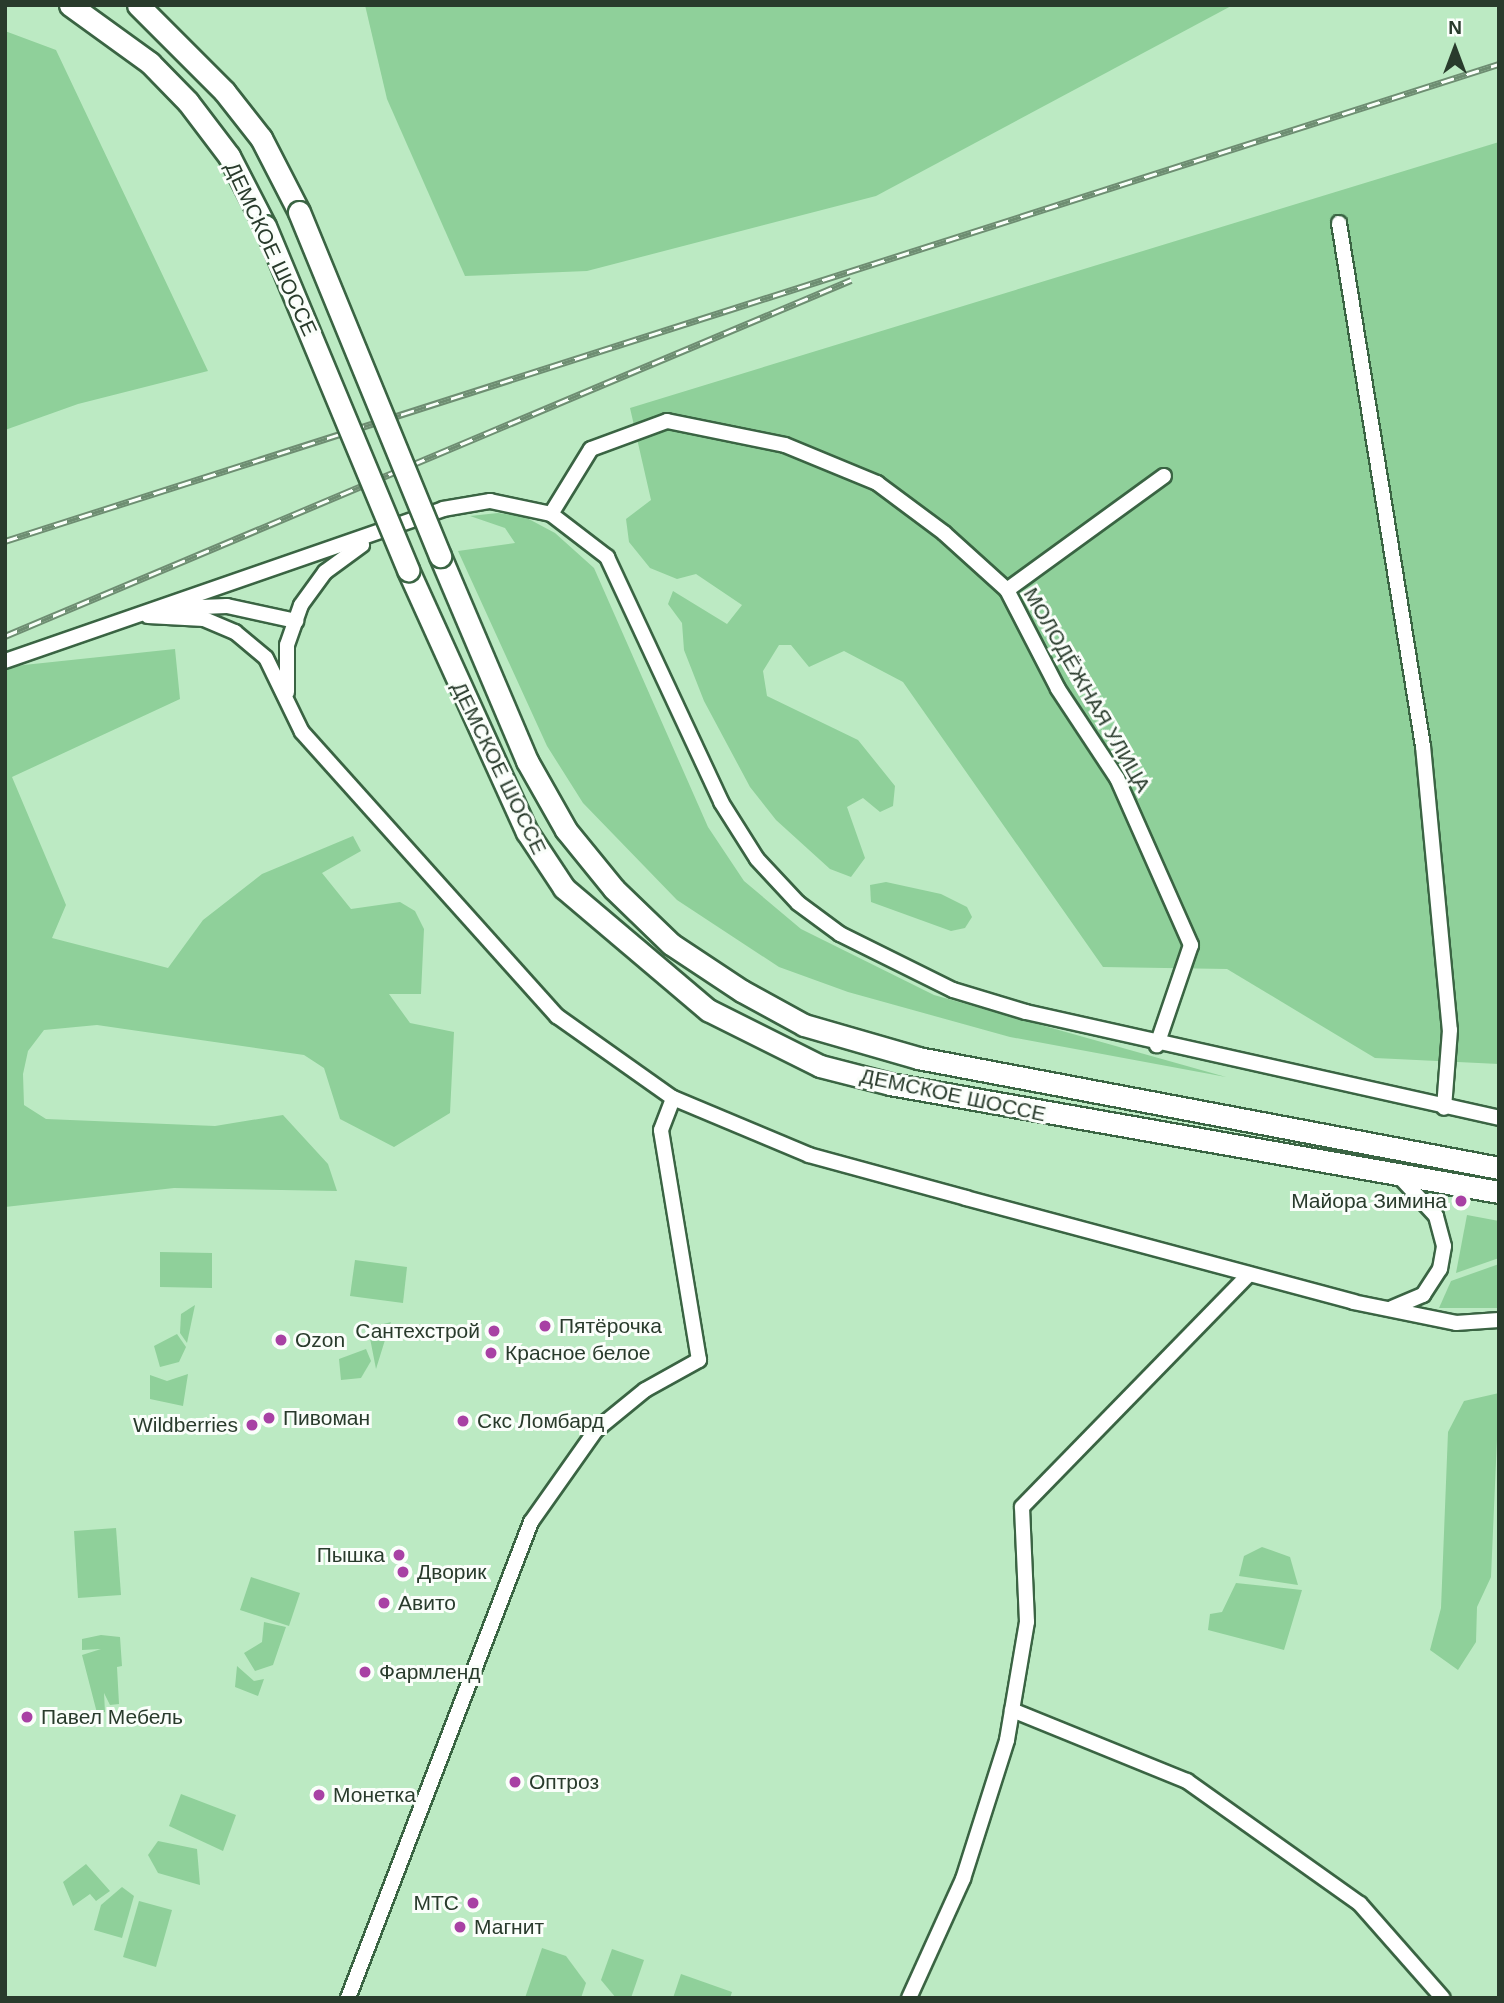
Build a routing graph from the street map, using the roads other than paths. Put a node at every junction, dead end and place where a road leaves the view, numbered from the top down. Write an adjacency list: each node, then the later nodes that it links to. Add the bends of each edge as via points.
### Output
1 (70, 5): 17 (main road, ДЕМСКОЕ ШОССЕ, bridge, via 150,63 188,102 229,156 265,226 408,570 527,832 564,888 708,1010 820,1066 890,1084)
2 (138, 5): 16 (main road, ДЕМСКОЕ ШОССЕ, bridge, via 224,91 261,138 299,212 527,761 566,830 614,889 671,944 742,991 804,1024 918,1058)
3 (1339, 223): 14 (street, via 1423,746 1450,1030)
4 (1164, 476): 7 (street)
5 (551, 514): 6 (street, via 490,501 443,509); 7 (street, МОЛОДЁЖНАЯ УЛИЦА, via 591,449 667,421 785,445 877,483); 12 (street, via 607,556 722,802 757,859 798,903 880,957 953,990)
6 (374, 537): 8 (street); 9 (street, via 325,572)
7 (1007, 590): 12 (street, МОЛОДЁЖНАЯ УЛИЦА, via 1058,690 1117,778 1191,946)
8 (132, 616): 9 (street, via 227,606); 10 (street); 11 (street, via 204,619 235,632 266,658)
9 (296, 621): 11 (street, via 287,646)
10 (5, 661)
11 (287, 695): 13 (street, via 302,733 333,770 557,1016)
12 (1157, 1045): 14 (street)
13 (673, 1098): 19 (street, via 809,1155); 23 (street, via 661,1130 699,1360 645,1390 596,1430 531,1522)
14 (1444, 1108): 15 (street)
15 (1499, 1118)
16 (1499, 1168)
17 (1398, 1175): 18 (main road, ДЕМСКОЕ ШОССЕ); 20 (street, via 1436,1216 1444,1246 1440,1269 1423,1295 1400,1309)
18 (1499, 1192)
19 (1249, 1274): 20 (street); 22 (street, via 1022,1507 1027,1622)
20 (1353, 1302): 21 (street, via 1456,1324)
21 (1499, 1320)
22 (1012, 1710): 24 (street, via 978,1839); 25 (street, via 1186,1781 1360,1904)
23 (348, 1998)
24 (909, 1998)
25 (1443, 1998)

